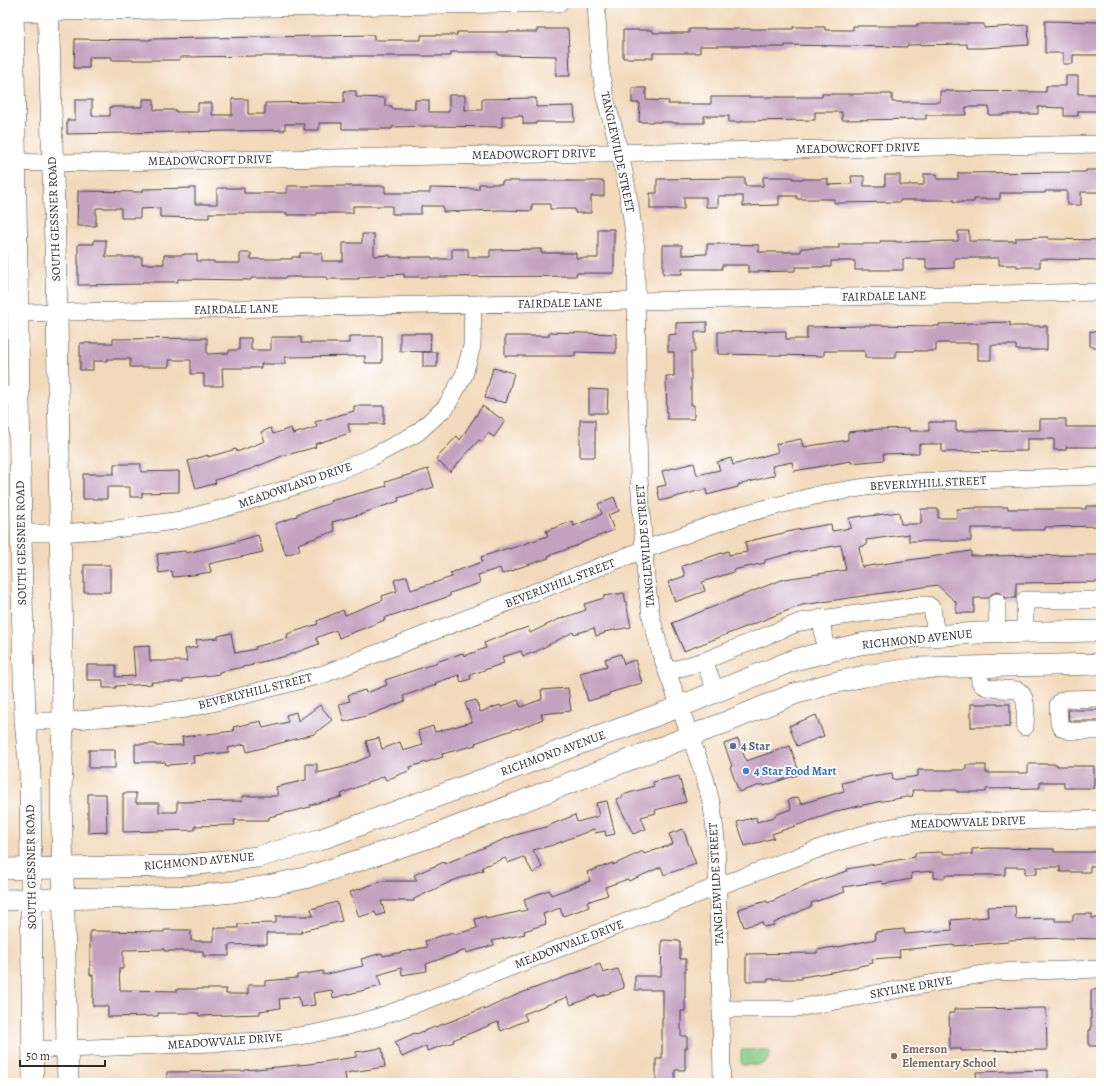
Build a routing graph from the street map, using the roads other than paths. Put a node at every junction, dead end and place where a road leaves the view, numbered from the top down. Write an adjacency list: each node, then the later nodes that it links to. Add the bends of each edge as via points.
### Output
1 (559, 3): 3 (street)
2 (596, 3): 6 (street, TANGLEWILDE STREET, via 605,98)
3 (48, 8): 4 (street); 8 (main road, SOUTH GESSNER ROAD)
4 (10, 10): 7 (main road, SOUTH GESSNER ROAD)
5 (1101, 144): 6 (street, MEADOWCROFT DRIVE, via 725,149)
6 (619, 153): 8 (street, MEADOWCROFT DRIVE); 10 (street, TANGLEWILDE STREET, via 636,249)
7 (9, 162): 8 (street, MEADOWCROFT DRIVE); 12 (main road, SOUTH GESSNER ROAD)
8 (52, 163): 13 (main road, SOUTH GESSNER ROAD)
9 (1101, 292): 10 (street, FAIRDALE LANE)
10 (637, 301): 11 (street, FAIRDALE LANE); 18 (street, TANGLEWILDE STREET)
11 (473, 305): 13 (street, FAIRDALE LANE); 17 (street, MEADOWLAND DRIVE, via 472,346 464,375 446,407 418,434 372,457 320,478 181,520 116,529)
12 (19, 313): 13 (street, FAIRDALE LANE); 14 (main road, SOUTH GESSNER ROAD)
13 (57, 313): 17 (main road, SOUTH GESSNER ROAD)
14 (11, 395): 16 (main road, SOUTH GESSNER ROAD)
15 (1101, 476): 18 (street, BEVERLYHILL STREET, via 910,482 822,494 744,514)
16 (22, 533): 17 (street, MEADOWLAND DRIVE); 35 (main road, SOUTH GESSNER ROAD)
17 (60, 533): 36 (main road, SOUTH GESSNER ROAD)
18 (643, 550): 30 (street, TANGLEWILDE STREET, via 652,616); 36 (street, BEVERLYHILL STREET, via 324,674 185,709 139,716)
19 (1101, 600): 23 (street, via 1025,600)
20 (997, 602): 24 (street)
21 (821, 618): 25 (street, via 928,605 932,608); 26 (street); 27 (street, via 800,622)
22 (1101, 631): 23 (main road, RICHMOND AVENUE)
23 (1025, 632): 24 (main road, RICHMOND AVENUE)
24 (988, 633): 25 (main road, RICHMOND AVENUE); 29 (main road)
25 (936, 636): 26 (main road, RICHMOND AVENUE, via 888,640)
26 (826, 652): 31 (main road); 32 (main road, RICHMOND AVENUE, via 794,660)
27 (704, 661): 30 (street); 32 (street)
28 (1101, 664): 29 (main road)
29 (980, 666): 31 (main road, via 910,669); 37 (street, via 980,683 983,686 1021,691 1024,697)
30 (667, 672): 34 (street, TANGLEWILDE STREET)
31 (833, 683): 39 (main road, via 794,694)
32 (716, 692): 34 (main road, RICHMOND AVENUE)
33 (1101, 698): 38 (street, via 1067,699 1058,705 1059,723 1062,728 1069,731)
34 (679, 707): 39 (street, TANGLEWILDE STREET); 41 (main road, RICHMOND AVENUE)
35 (25, 721): 36 (street, BEVERLYHILL STREET); 43 (main road, SOUTH GESSNER ROAD, via 30,772)
36 (63, 721): 44 (main road, SOUTH GESSNER ROAD)
37 (1025, 727)
38 (1101, 731)
39 (690, 736): 42 (main road, via 433,836); 46 (street, TANGLEWILDE STREET, via 712,806)
40 (1101, 819): 46 (street, MEADOWVALE DRIVE, via 912,823 834,843)
41 (361, 824): 42 (main road); 44 (main road, RICHMOND AVENUE, via 319,840 257,857 178,866)
42 (372, 856): 49 (main road, via 305,878 233,892 191,896)
43 (31, 868): 44 (main road, RICHMOND AVENUE); 45 (main road, RICHMOND AVENUE); 48 (main road, SOUTH GESSNER ROAD)
44 (63, 868): 49 (main road, SOUTH GESSNER ROAD)
45 (3, 869)
46 (718, 887): 51 (street, TANGLEWILDE STREET); 53 (street, MEADOWVALE DRIVE, via 429,999 348,1026 263,1041)
47 (3, 900): 48 (main road)
48 (32, 900): 49 (main road); 52 (main road, SOUTH GESSNER ROAD)
49 (63, 900): 53 (main road, SOUTH GESSNER ROAD)
50 (1101, 969): 51 (street, SKYLINE DRIVE, via 994,972 792,1009)
51 (721, 1009): 56 (street, TANGLEWILDE STREET)
52 (33, 1049): 53 (street, MEADOWVALE DRIVE); 54 (main road, SOUTH GESSNER ROAD)
53 (67, 1049): 55 (main road, SOUTH GESSNER ROAD)
54 (33, 1083)
55 (68, 1083)
56 (722, 1083)

